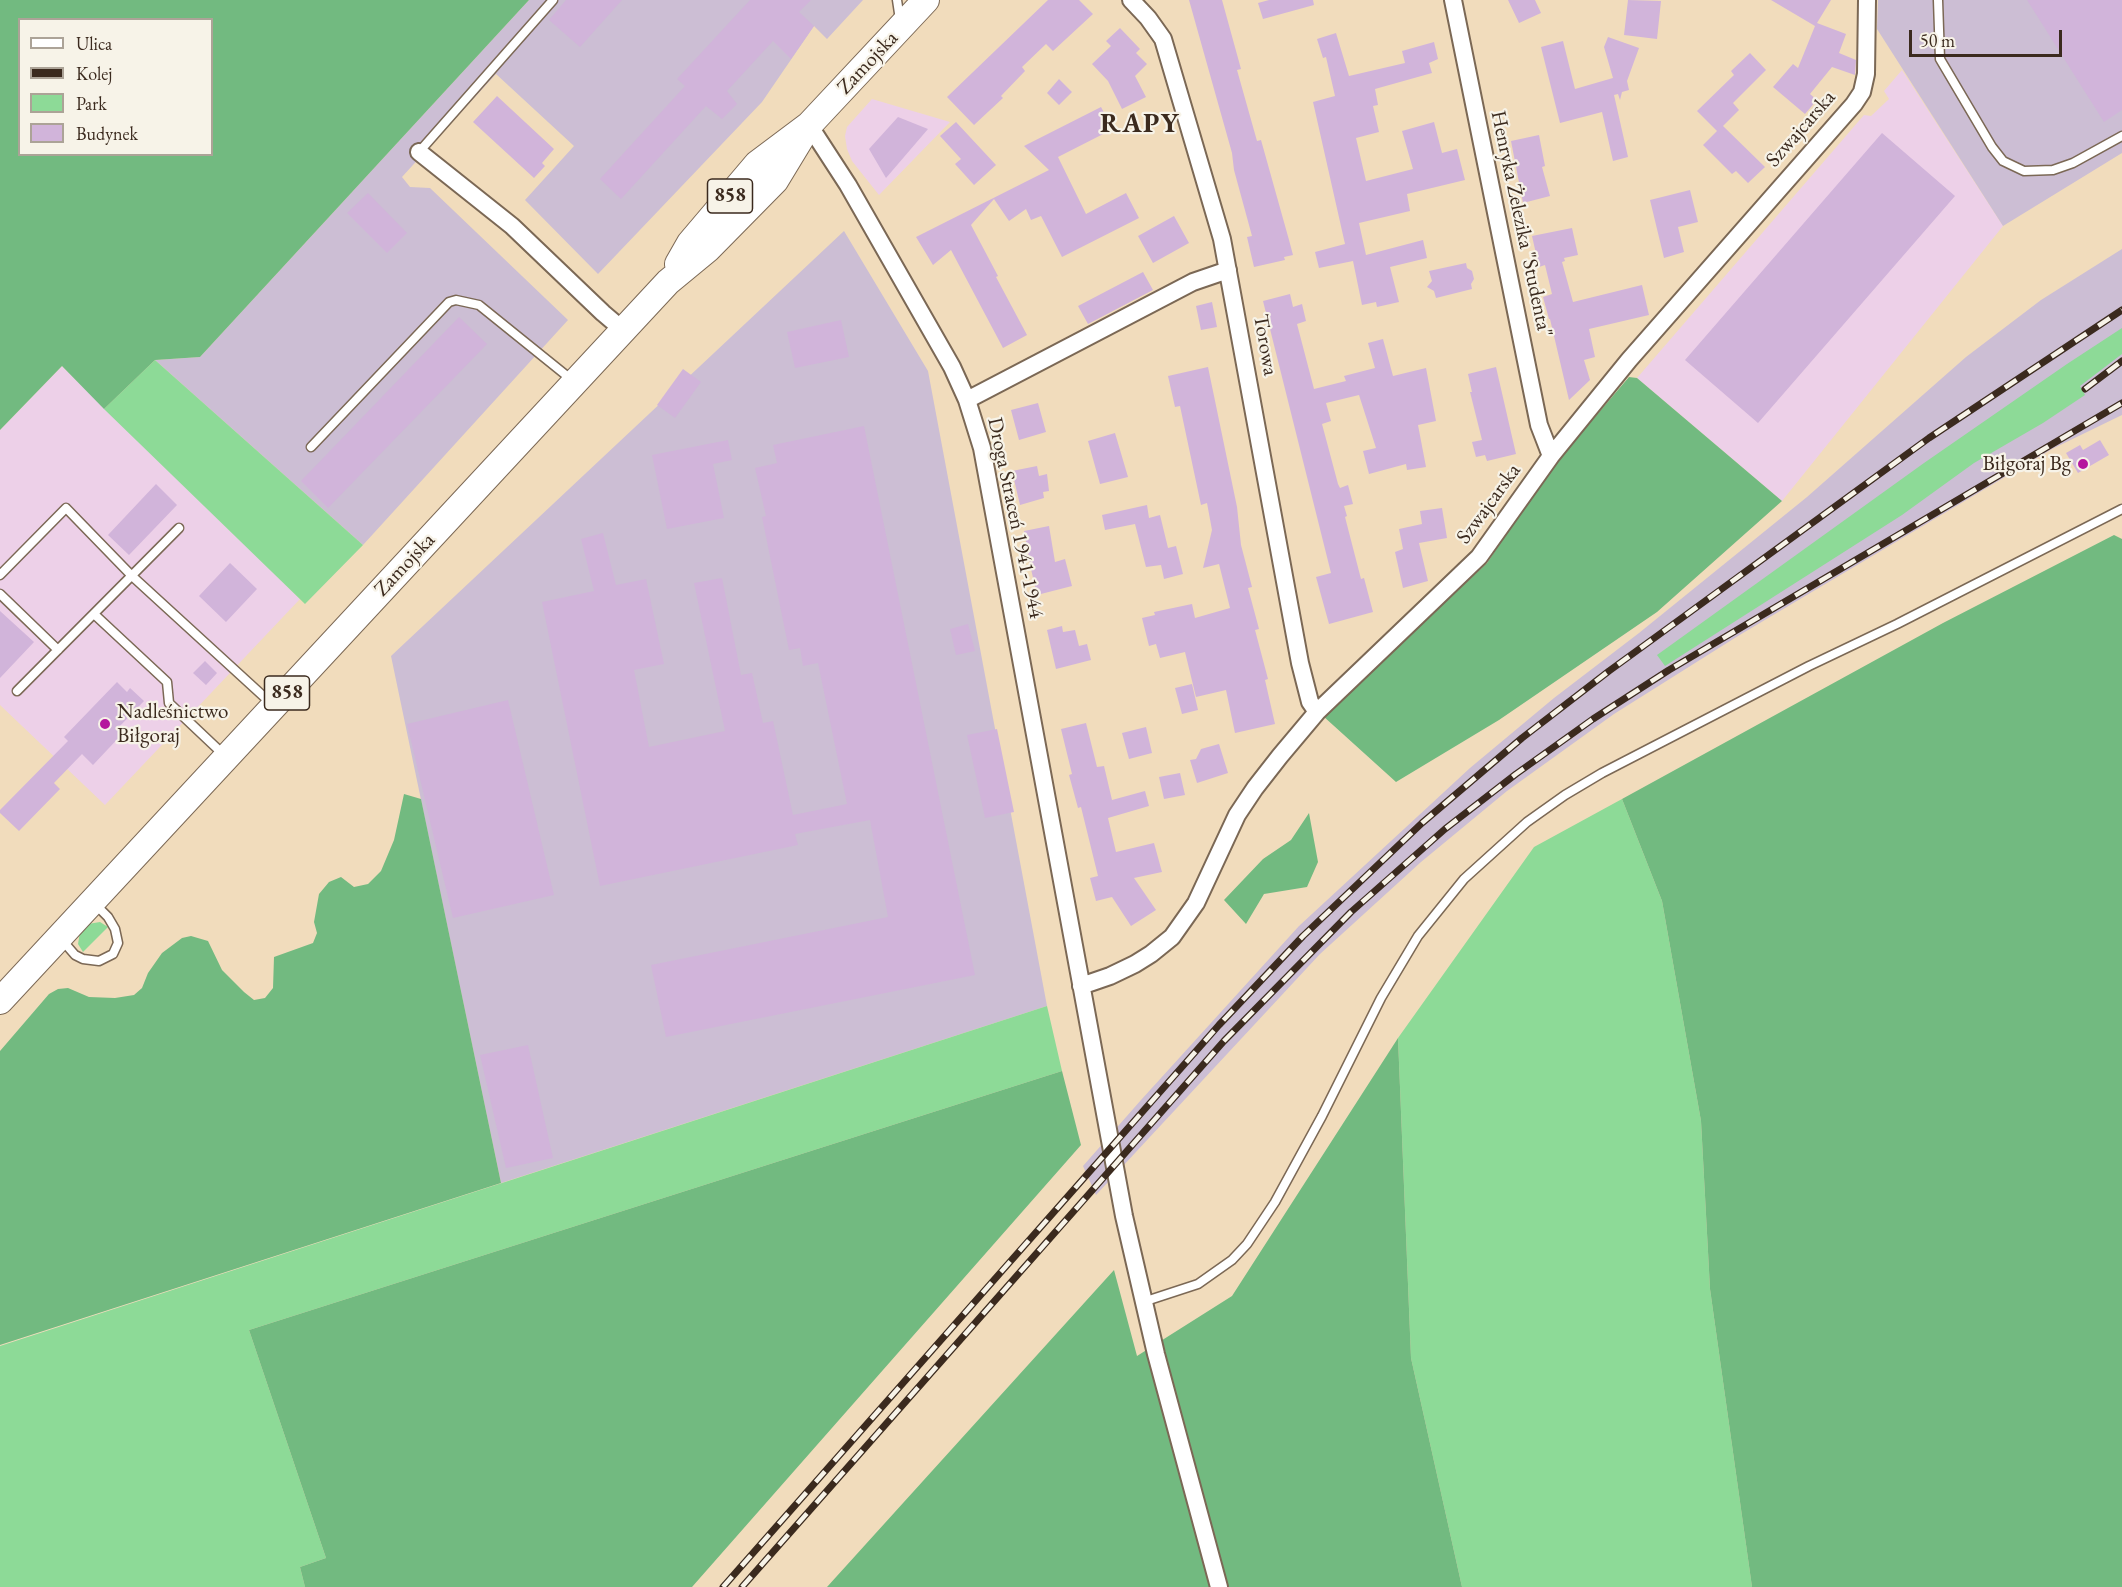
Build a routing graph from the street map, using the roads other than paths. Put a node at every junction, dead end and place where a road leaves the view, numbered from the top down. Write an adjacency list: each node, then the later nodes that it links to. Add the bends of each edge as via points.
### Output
1 (553, 0): 11 (lane)
2 (897, 0): 8 (lane)
3 (926, 0): 8 (main road, Zamojska / 858)
4 (1131, 0): 12 (street, Torowa, via 1157,30 1167,50)
5 (1453, 0): 17 (street, Henryka Żelezika "Studenta", via 1539,425)
6 (1867, 0): 17 (street, Szwajcarska, via 1866,74 1854,105 1629,360)
7 (1938, 0): 10 (lane, via 1940,59 2003,161 2024,171 2053,170)
8 (901, 27): 9 (main road, Zamojska / 858)
9 (809, 125): 13 (main road, Zamojska / 858, via 775,181); 15 (street, Droga Straceń 1941-1944, via 848,185)
10 (2122, 136)
11 (419, 152): 13 (street, via 512,226)
12 (1228, 270): 15 (street, via 1193,282); 27 (street, Torowa, via 1300,663)
13 (623, 330): 14 (main road, Zamojska / 858)
14 (574, 382): 16 (lane, via 479,305 456,300 449,302); 26 (main road, Zamojska / 858)
15 (967, 400): 31 (street, Droga Straceń 1941-1944, via 982,448)
16 (311, 447)
17 (1551, 456): 27 (street, Szwajcarska, via 1479,557)
18 (2122, 509): 33 (lane, via 1602,773 1527,822 1464,879 1418,936 1381,998 1275,1202 1247,1244 1198,1284)
19 (179, 528): 21 (lane)
20 (0, 575): 21 (lane, via 66,508)
21 (132, 576): 23 (lane); 26 (lane)
22 (0, 594): 24 (lane)
23 (94, 614): 24 (lane); 28 (lane, via 167,682 169,703)
24 (58, 650): 25 (lane)
25 (17, 691)
26 (274, 706): 28 (main road, Zamojska / 858)
27 (1317, 712): 31 (street, Szwajcarska, via 1242,807 1196,903 1172,937 1135,964)
28 (227, 757): 29 (main road, Zamojska / 858)
29 (93, 902): 30 (main road, 858); 30 (lane, via 115,929 118,943 113,954 99,961 83,959)
30 (59, 938): 32 (main road, 858)
31 (1081, 986): 33 (street, Droga Straceń 1941-1944)
32 (0, 1001)
33 (1143, 1302): 34 (street, Droga Straceń 1941-1944)
34 (1219, 1587)

